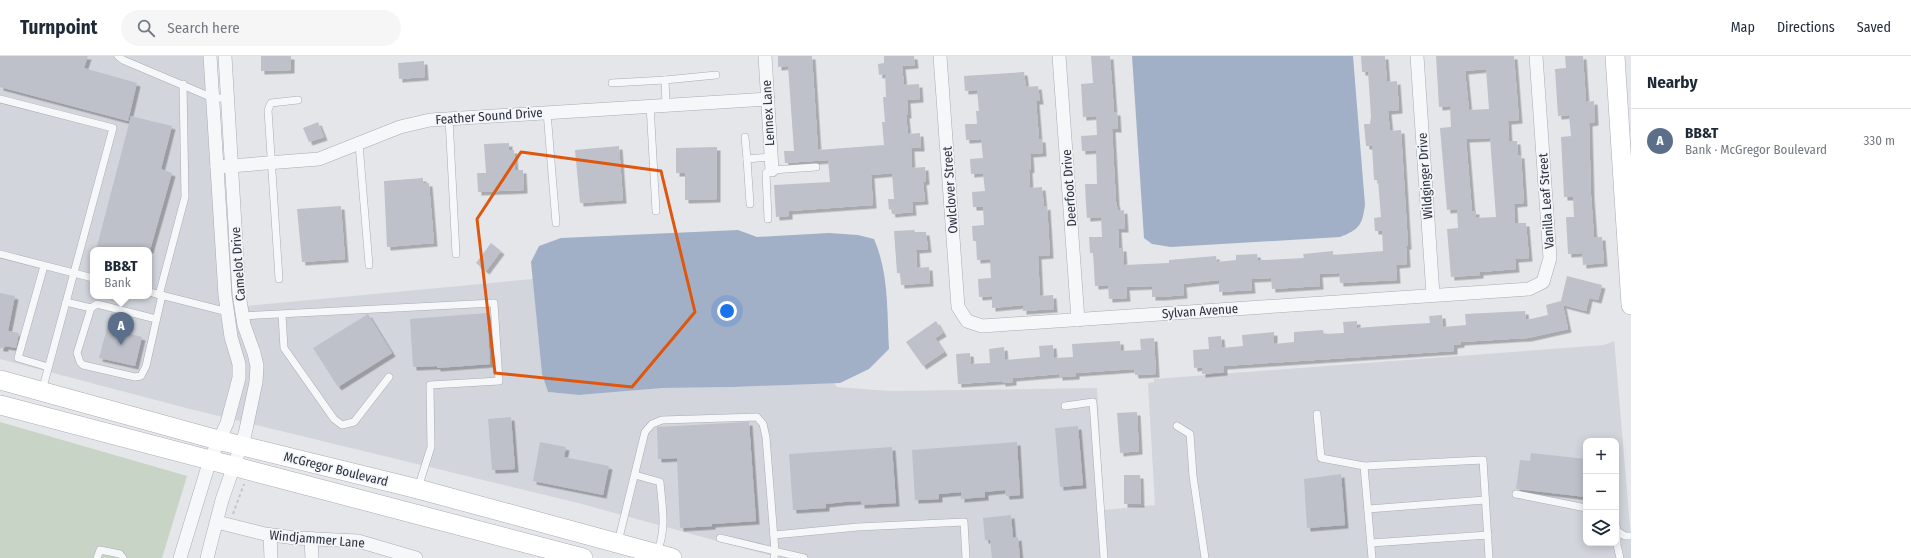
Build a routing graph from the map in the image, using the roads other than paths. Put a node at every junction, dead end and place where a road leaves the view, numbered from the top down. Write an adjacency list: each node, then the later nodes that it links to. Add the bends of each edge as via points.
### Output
1 (118, 56): 13 (lane)
2 (210, 56): 15 (street, Camelot Drive)
3 (225, 56): 16 (street, Camelot Drive)
4 (765, 56): 17 (street, Lennex Lane)
5 (940, 56): 54 (street, Owlclover Street, via 958,307)
6 (1059, 56): 53 (street, Deerfoot Drive)
7 (1417, 56): 45 (street, Wildginger Drive)
8 (1536, 56): 45 (street, Vanilla Leaf Street, via 1550,258 1543,282 1529,289)
9 (1615, 56): 14 (main road)
10 (716, 75): 11 (lane)
11 (665, 80): 12 (lane); 20 (lane)
12 (612, 83)
13 (183, 84): 15 (lane); 44 (lane, via 186,197)
14 (1624, 95): 47 (main road)
15 (212, 98): 16 (lane); 30 (street, Camelot Drive)
16 (227, 98): 29 (street, Camelot Drive)
17 (768, 98): 20 (street, Feather Sound Drive); 28 (street, Lennex Lane)
18 (0, 99): 40 (lane, via 113,128)
19 (298, 100): 27 (lane, via 271,103 268,110)
20 (666, 104): 21 (street, Feather Sound Drive)
21 (650, 105): 22 (street, Feather Sound Drive); 33 (lane)
22 (547, 112): 23 (street, Feather Sound Drive); 35 (lane)
23 (449, 118): 25 (street, Feather Sound Drive, via 414,122); 37 (lane)
24 (745, 137): 26 (lane)
25 (359, 144): 27 (street, Feather Sound Drive, via 320,159); 38 (lane)
26 (747, 159): 28 (lane); 32 (lane)
27 (271, 163): 29 (street, Feather Sound Drive); 42 (lane)
28 (771, 164): 31 (lane); 34 (lane, via 766,173)
29 (232, 166): 30 (street, Feather Sound Drive); 51 (street, Camelot Drive, via 239,294)
30 (217, 167): 49 (street, Camelot Drive)
31 (816, 167)
32 (750, 204)
33 (656, 211)
34 (768, 219)
35 (556, 224)
36 (0, 254): 39 (lane)
37 (456, 254)
38 (369, 265)
39 (44, 266): 40 (lane); 55 (lane, via 18,358)
40 (74, 274): 41 (lane); 46 (lane)
41 (90, 277)
42 (279, 279)
43 (152, 293): 44 (lane)
44 (160, 295): 49 (lane); 52 (lane)
45 (1433, 295): 53 (street, Sylvan Avenue)
46 (66, 302): 48 (lane); 55 (lane)
47 (1631, 305)
48 (91, 308): 52 (lane, via 96,304); 52 (lane, via 78,357 83,365 135,377 141,376 146,366)
49 (227, 312): 51 (lane); 63 (street, Camelot Drive, via 239,364 239,378 228,423)
50 (282, 315): 51 (lane); 56 (lane, via 284,348 334,419 342,425 354,422); 69 (lane, via 494,303 499,381 430,385 431,447)
51 (243, 318): 64 (street, Camelot Drive, via 257,366)
52 (156, 319)
53 (1078, 320): 54 (street, Sylvan Avenue, via 982,326)
54 (967, 321)
55 (48, 367): 58 (lane)
56 (389, 377)
57 (0, 380): 58 (main road, McGregor Boulevard)
58 (42, 391): 63 (main road, McGregor Boulevard)
59 (0, 405): 65 (main road, McGregor Boulevard)
60 (1065, 406): 97 (lane, via 1093,402)
61 (1317, 414): 66 (lane, via 1321,458)
62 (1177, 426): 98 (lane, via 1190,434 1193,476)
63 (218, 440): 64 (main road, McGregor Boulevard); 65 (street, Camelot Drive)
64 (242, 446): 67 (street, Camelot Drive); 69 (main road, McGregor Boulevard)
65 (210, 460): 67 (main road, McGregor Boulevard); 89 (street, Camelot Drive)
66 (1364, 466): 71 (lane, via 1483,460); 73 (lane)
67 (242, 468): 74 (street, Camelot Drive, via 222,500); 94 (main road, McGregor Boulevard)
68 (635, 475): 77 (lane, via 645,432 652,424 662,420 757,417 763,424 766,437); 82 (lane); 86 (lane, via 660,482 664,520)
69 (418, 489): 82 (main road, McGregor Boulevard)
70 (1516, 494): 72 (lane)
71 (1485, 500): 73 (lane); 78 (lane)
72 (1583, 507)
73 (1368, 509): 83 (lane)
74 (223, 523): 76 (street, Windjammer Lane); 90 (street, Camelot Drive)
75 (1619, 530): 79 (lane, via 1625,536)
76 (270, 535): 80 (street, Windjammer Lane); 91 (street)
77 (774, 535): 85 (lane); 96 (lane, via 858,527 964,522)
78 (1488, 535): 83 (lane); 100 (lane)
79 (1631, 536)
80 (311, 538): 92 (street); 93 (street, Windjammer Lane, via 358,541)
81 (720, 538): 85 (lane)
82 (618, 543): 86 (main road, McGregor Boulevard)
83 (1371, 543): 99 (lane)
84 (1617, 546): 101 (lane)
85 (774, 554): 95 (lane)
86 (659, 557)
87 (97, 558): 88 (lane, via 100,550 120,554)
88 (123, 558)
89 (180, 558)
90 (207, 558)
91 (270, 558)
92 (312, 558)
93 (416, 558)
94 (583, 558)
95 (804, 558)
96 (966, 558)
97 (1104, 558)
98 (1205, 558)
99 (1372, 558)
100 (1489, 558)
101 (1620, 558)

